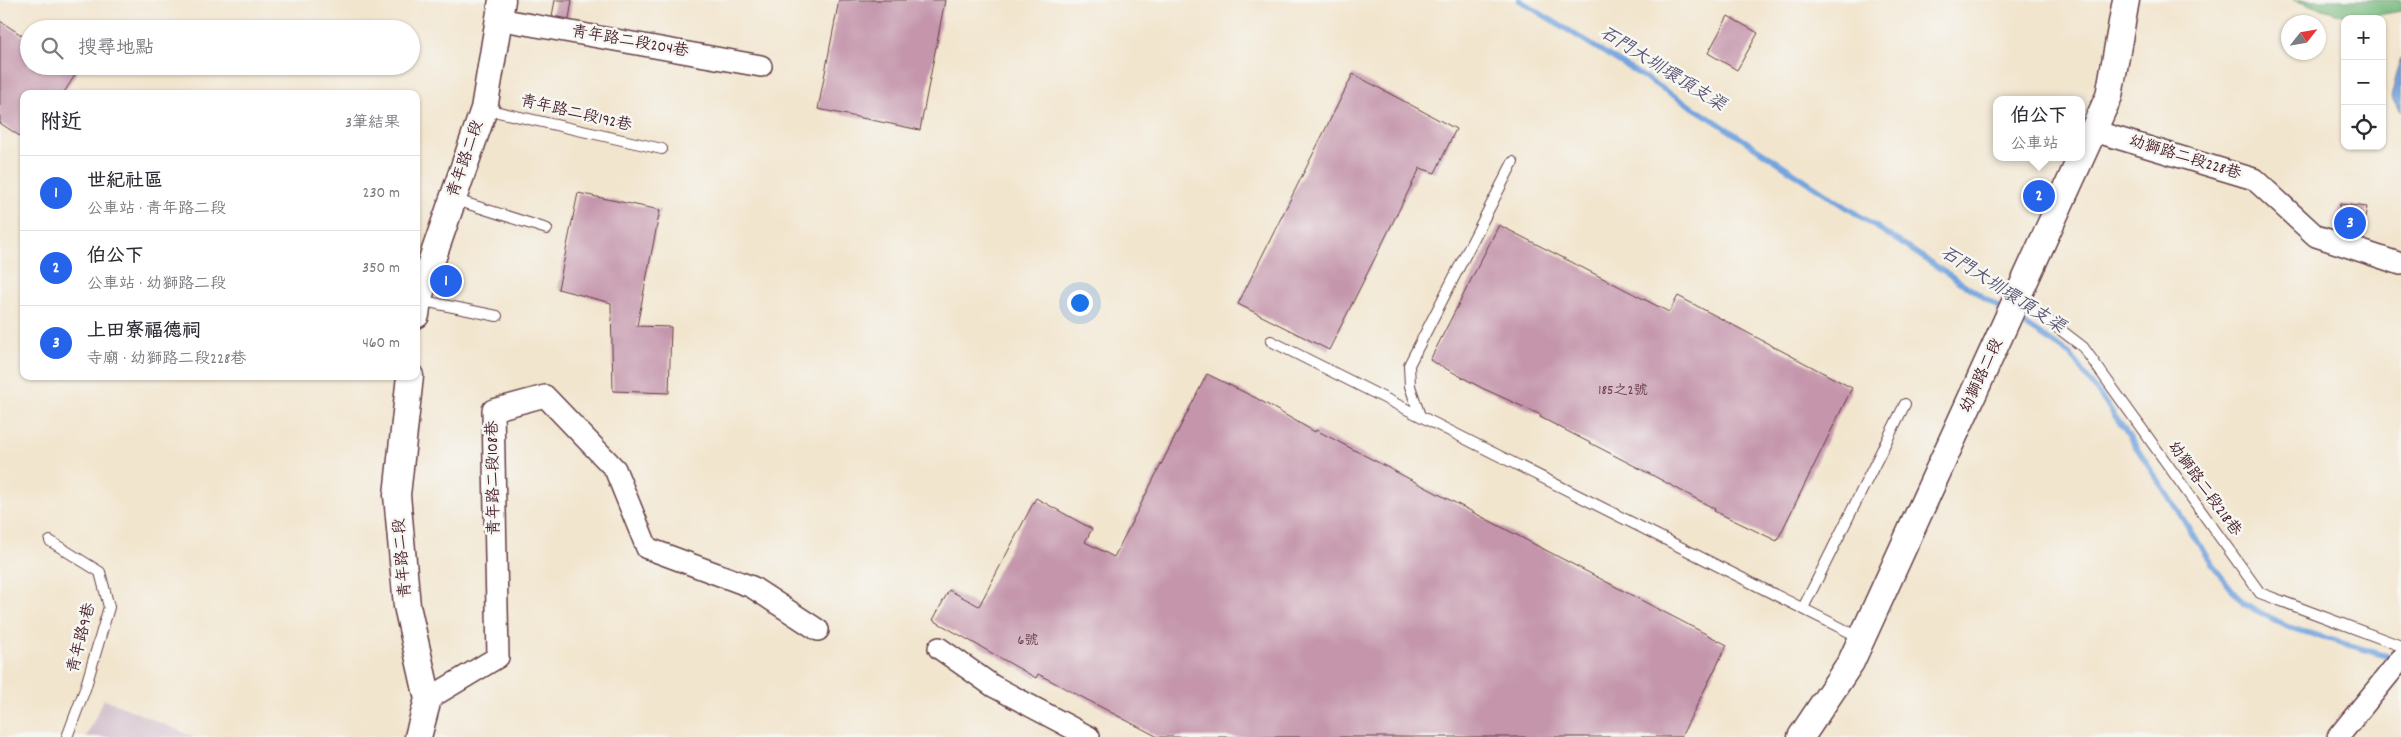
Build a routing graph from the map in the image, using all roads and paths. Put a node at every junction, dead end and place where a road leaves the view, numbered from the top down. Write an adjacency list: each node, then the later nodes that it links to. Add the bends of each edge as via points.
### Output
1 (2126, 0): 5 (street, 幼獅路二段, via 2110,96)
2 (500, 9): 3 (street, 青年路二段204巷); 4 (street, 青年路二段)
3 (762, 66)
4 (484, 109): 6 (lane, 青年路二段192巷); 10 (street, 青年路二段)
5 (2094, 130): 7 (street, 幼獅路二段); 12 (street, 幼獅路二段228巷, via 2254,179 2316,236)
6 (662, 149)
7 (2085, 150)
8 (2080, 161): 13 (street, 幼獅路二段)
9 (1513, 162): 20 (lane, via 1409,365 1410,386)
10 (452, 198): 11 (lane); 14 (street, 青年路二段)
11 (547, 229)
12 (2401, 264)
13 (2018, 297): 24 (street, 幼獅路二段); 26 (lane, 幼獅路二段218巷, via 2083,347 2260,593)
14 (420, 298)
15 (420, 307): 16 (lane)
16 (496, 316)
17 (1271, 341): 20 (lane)
18 (410, 380): 27 (street, 青年路二段, via 397,496 407,606)
19 (1905, 404): 22 (lane)
20 (1420, 416): 22 (lane)
21 (50, 541): 28 (lane, 青年路9巷, via 100,572 109,606)
22 (1803, 608): 24 (lane)
23 (818, 630): 27 (street, 青年路二段108巷, via 752,587 647,548 615,470 545,396 492,410 498,657)
24 (1862, 638): 31 (street, 幼獅路二段, via 1851,662)
25 (939, 648): 30 (street, via 993,686)
26 (2399, 657): 32 (street)
27 (428, 699): 29 (street, 青年路二段)
28 (67, 737)
29 (418, 737)
30 (1089, 737)
31 (1801, 737)
32 (2338, 737)

